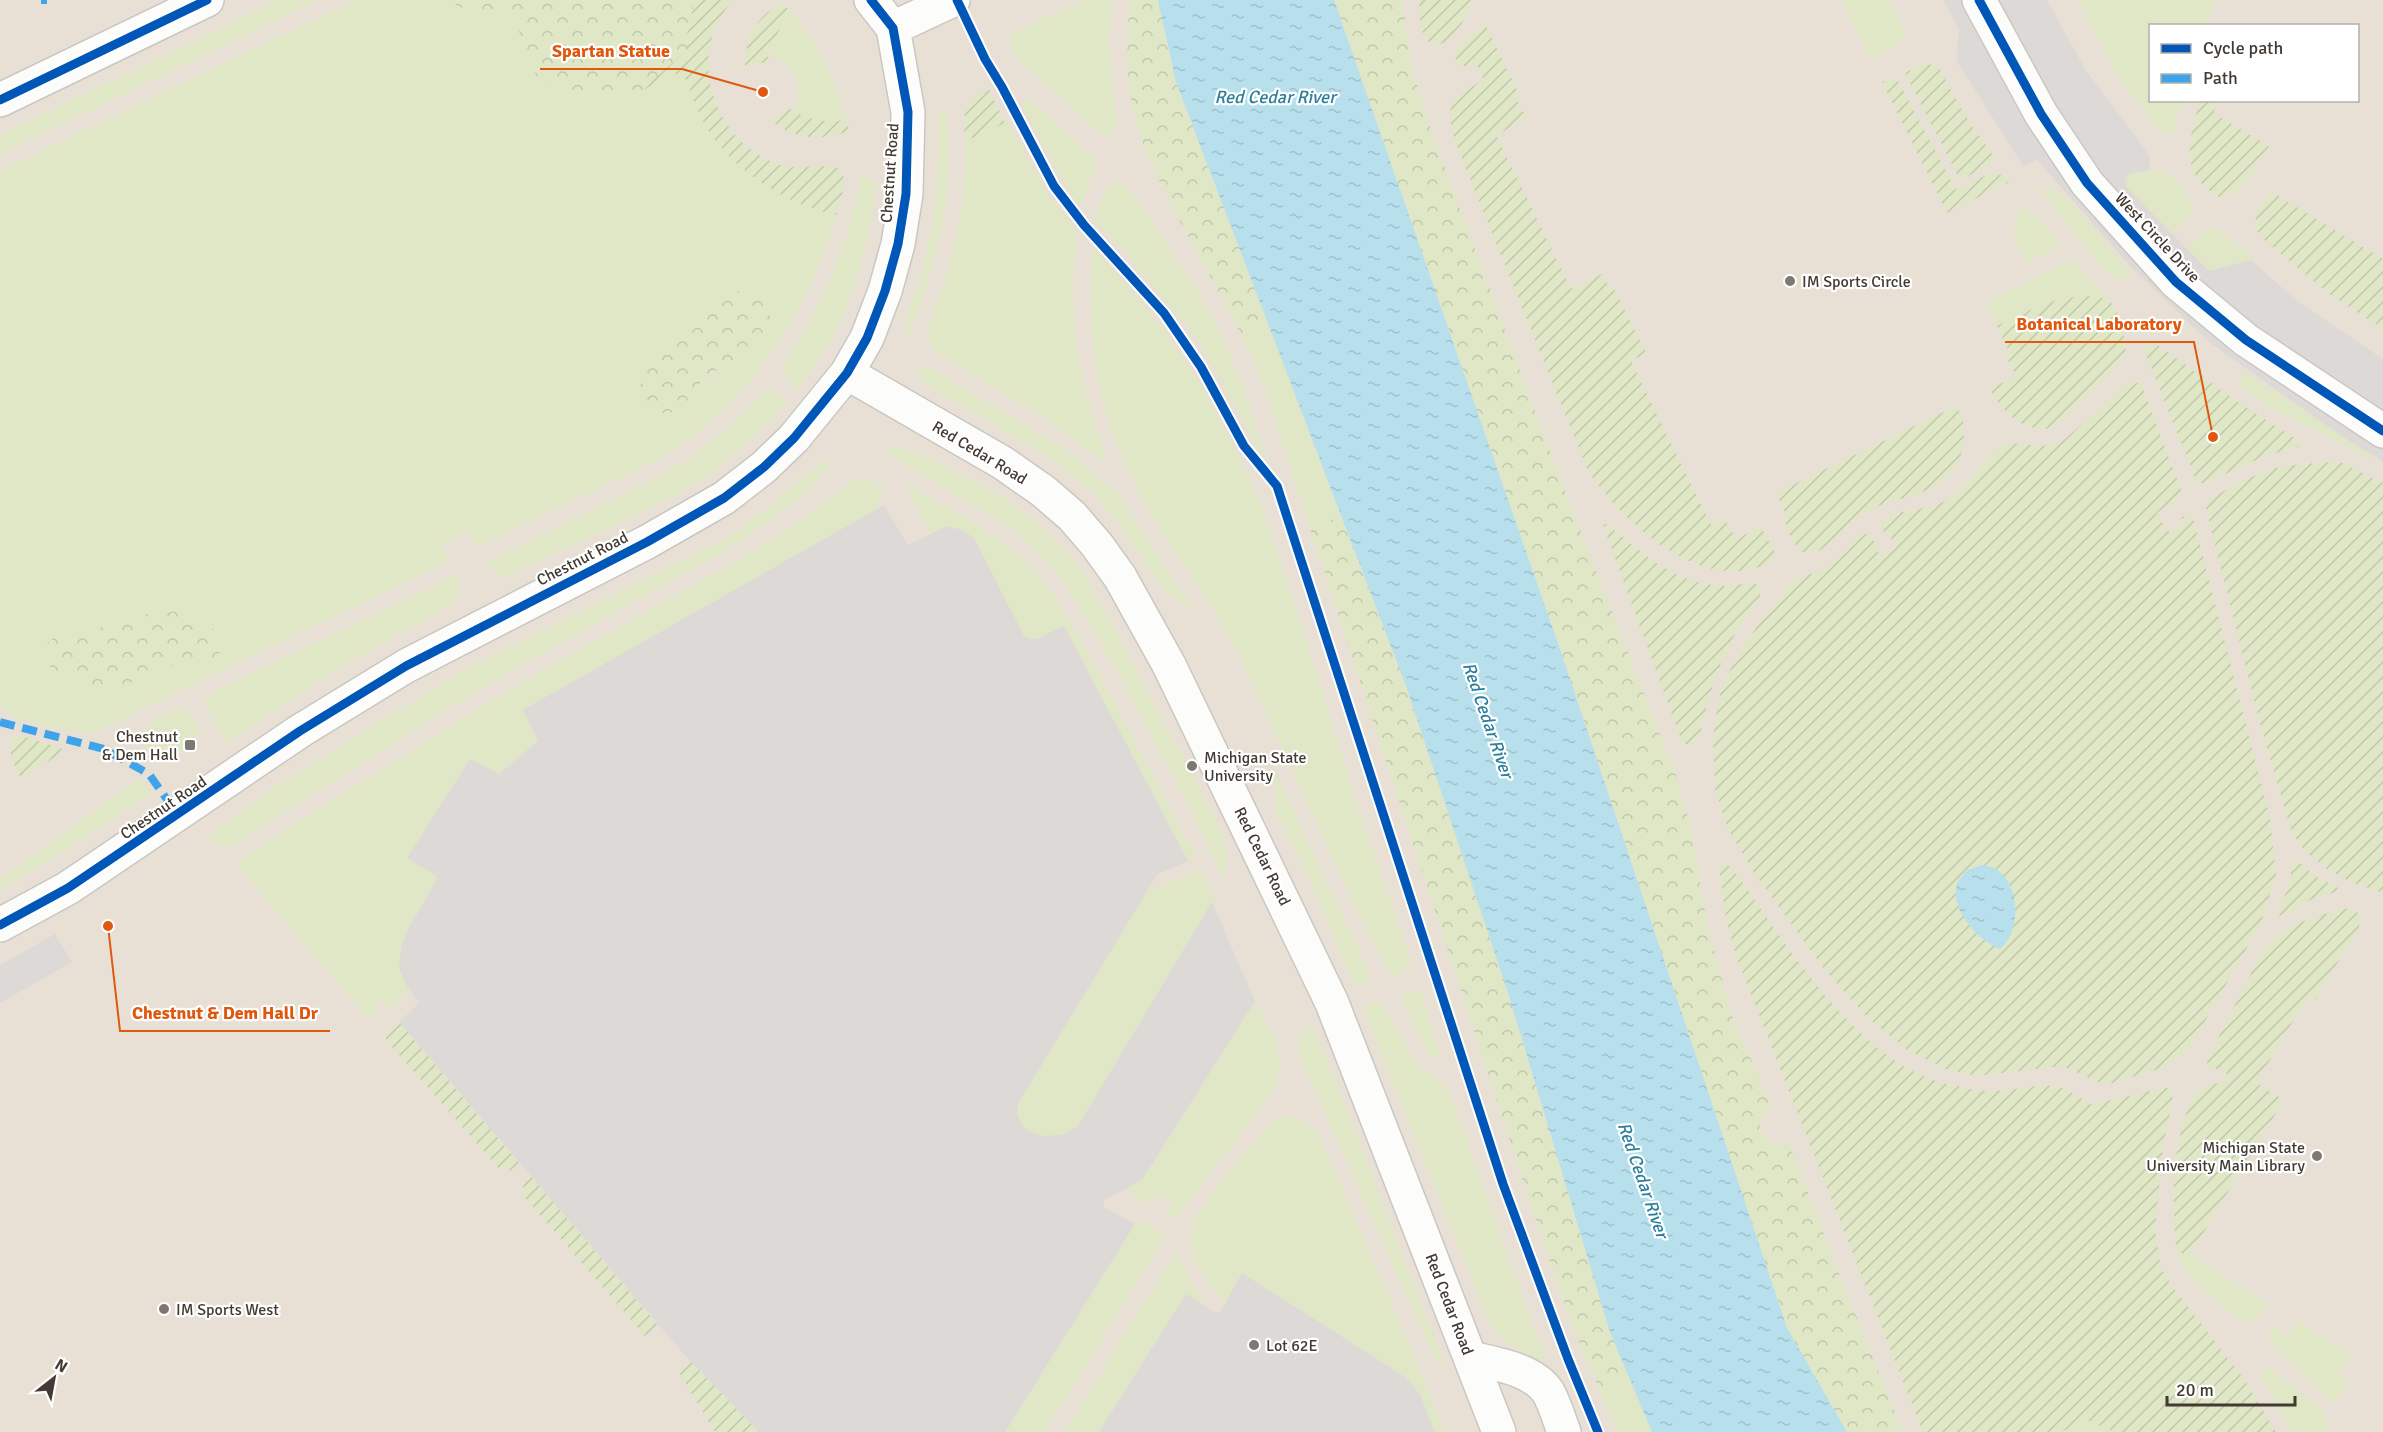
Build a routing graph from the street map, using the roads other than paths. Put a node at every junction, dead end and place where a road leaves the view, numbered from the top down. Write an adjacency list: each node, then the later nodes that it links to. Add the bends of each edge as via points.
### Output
1 (207, 0): 6 (street)
2 (871, 0): 5 (street)
3 (953, 0): 5 (street)
4 (1979, 0): 8 (street, West Circle Drive, via 2041,114 2087,183 2176,282 2246,340)
5 (893, 28): 7 (street, Chestnut Road, via 908,112 906,194 885,291 867,338)
6 (0, 100)
7 (847, 373): 9 (street, Chestnut Road, via 794,438 724,498 406,666 300,731 69,888); 10 (street, Red Cedar Road, via 1003,463 1043,491 1072,516 1120,577 1169,664 1332,1003)
8 (2383, 431)
9 (0, 925)
10 (1471, 1358): 11 (street, Red Cedar Road); 12 (street, via 1534,1379 1548,1391)
11 (1499, 1432)
12 (1564, 1432)

